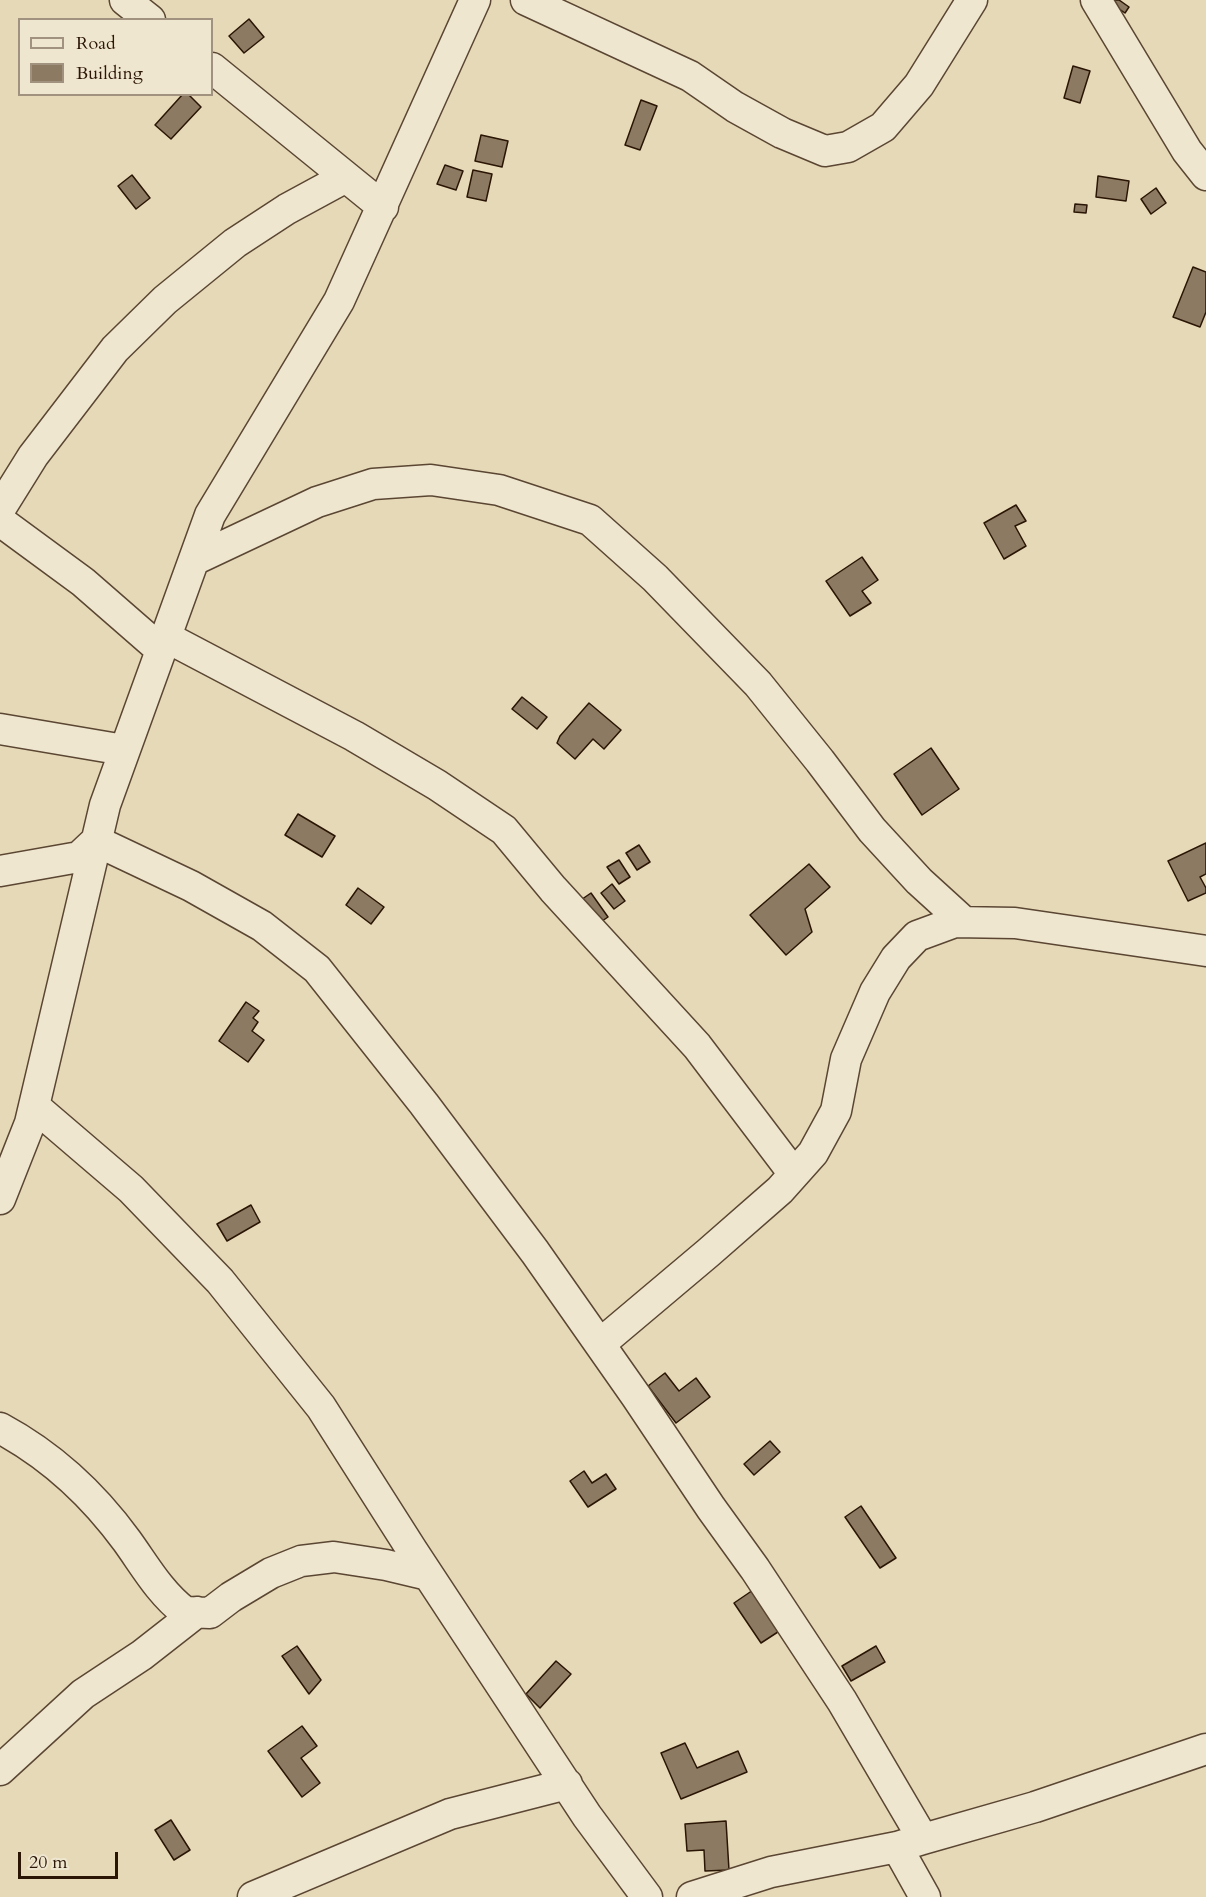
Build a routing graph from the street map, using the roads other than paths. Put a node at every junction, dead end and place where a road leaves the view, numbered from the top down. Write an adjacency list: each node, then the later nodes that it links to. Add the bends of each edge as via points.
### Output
1 (125, 0): 6 (street)
2 (475, 0): 10 (street)
3 (526, 0): 4 (street, via 690,76 753,118 825,151 848,147 882,127 919,85)
4 (972, 0)
5 (1096, 0): 8 (street, via 1187,151)
6 (148, 18)
7 (213, 69): 9 (street)
8 (1206, 175)
9 (346, 177): 10 (street); 11 (street, via 235,243 165,300 115,349 33,456)
10 (383, 207): 13 (street, via 339,301 210,515)
11 (0, 508)
12 (0, 521): 14 (street)
13 (194, 560): 14 (street); 19 (street, via 317,502 373,484 431,480 499,490 590,520 655,578 758,684 872,831)
14 (164, 643): 16 (street); 22 (street, via 354,736 504,830 698,1046)
15 (0, 729): 16 (street)
16 (124, 750): 17 (street)
17 (96, 842): 18 (street, via 79,857); 21 (street); 24 (street, via 191,886 251,921 317,969 438,1122)
18 (0, 871)
19 (964, 922): 20 (street, via 1015,923); 22 (street, via 917,936 896,957 875,992 846,1059 836,1111 813,1153)
20 (1206, 951)
21 (34, 1106): 23 (street); 26 (street, via 131,1189 220,1281 321,1407)
22 (794, 1174): 24 (street)
23 (0, 1199)
24 (600, 1344): 31 (street, via 842,1701)
25 (0, 1428): 27 (street, via 72,1476 125,1538 164,1593 185,1612)
26 (428, 1575): 27 (street, via 334,1557 301,1561 270,1573 210,1612); 30 (street)
27 (197, 1612): 29 (street, via 83,1694)
28 (1206, 1749): 31 (street, via 1046,1803)
29 (0, 1770)
30 (567, 1784): 32 (street, via 450,1814); 33 (street)
31 (910, 1843): 34 (street, via 771,1872); 35 (street)
32 (253, 1897)
33 (648, 1897)
34 (692, 1897)
35 (926, 1897)

